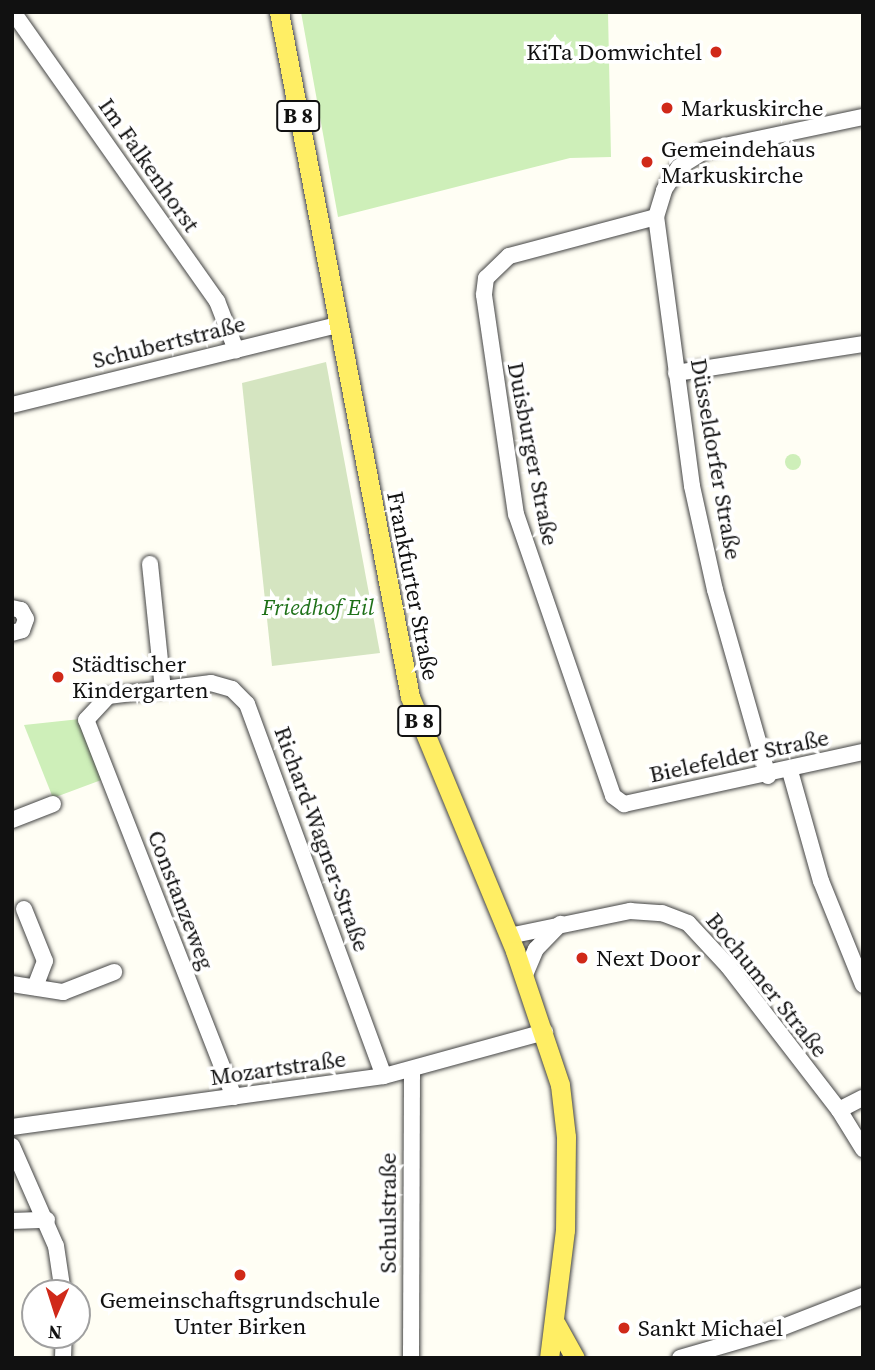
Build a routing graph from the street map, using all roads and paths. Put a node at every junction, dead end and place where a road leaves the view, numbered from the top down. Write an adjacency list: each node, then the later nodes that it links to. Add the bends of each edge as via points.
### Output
1 (13, 12): 7 (street, Im Falkenhorst, via 218,301)
2 (279, 12): 5 (main road, Frankfurter Straße / B 8)
3 (863, 117): 4 (street, Düsseldorfer Straße, via 706,150 679,167 664,190)
4 (656, 217): 8 (street, Düsseldorfer Straße); 19 (street, Duisburger Straße, via 509,256 486,278 484,295 516,514 611,790)
5 (337, 325): 7 (street, Schubertstraße); 23 (main road, Frankfurter Straße / B 8, via 410,697)
6 (863, 344): 8 (street)
7 (236, 350): 9 (street, Schubertstraße)
8 (676, 373): 17 (street, Düsseldorfer Straße, via 692,486 715,590)
9 (12, 405)
10 (150, 564): 13 (street)
11 (12, 608): 12 (street, via 21,610 26,619 22,630)
12 (12, 633)
13 (163, 689): 14 (street, Richard-Wagner-Straße, via 108,696); 31 (street, Richard-Wagner-Straße, via 221,684 247,704)
14 (86, 720): 32 (street, Constanzeweg)
15 (863, 752): 16 (street, Bielefelder Straße)
16 (790, 771): 17 (street, Bielefelder Straße); 27 (street, via 821,881)
17 (768, 776): 19 (street, Bielefelder Straße)
18 (53, 804): 20 (street)
19 (624, 804)
20 (12, 820)
21 (24, 909): 28 (street, via 45,961)
22 (560, 924): 23 (street, Bochumer Straße); 25 (street, via 536,949); 34 (street, Bochumer Straße, via 630,911 662,913 688,923 717,952)
23 (509, 936): 25 (main road, Frankfurter Straße / B 8)
24 (114, 972): 28 (street, via 62,992)
25 (524, 977): 29 (main road, Frankfurter Straße / B 8)
26 (12, 984): 28 (street)
27 (863, 985)
28 (35, 987)
29 (545, 1032): 30 (street, Mozartstraße); 42 (main road, Frankfurter Straße / B 8, via 560,1085 566,1138 565,1240)
30 (412, 1069): 31 (street, Mozartstraße); 43 (street, Schulstraße)
31 (384, 1076): 32 (street, Mozartstraße)
32 (234, 1097): 35 (street, Mozartstraße)
33 (863, 1098): 34 (street)
34 (839, 1110): 37 (street, Bochumer Straße)
35 (12, 1127)
36 (12, 1146): 38 (street)
37 (863, 1149)
38 (47, 1220): 39 (street); 40 (street)
39 (12, 1221)
40 (60, 1279)
41 (863, 1296): 46 (street, via 773,1331)
42 (556, 1324): 44 (main road, Frankfurter Straße / B 8); 45 (main road)
43 (411, 1358)
44 (550, 1358)
45 (575, 1358)
46 (680, 1358)

